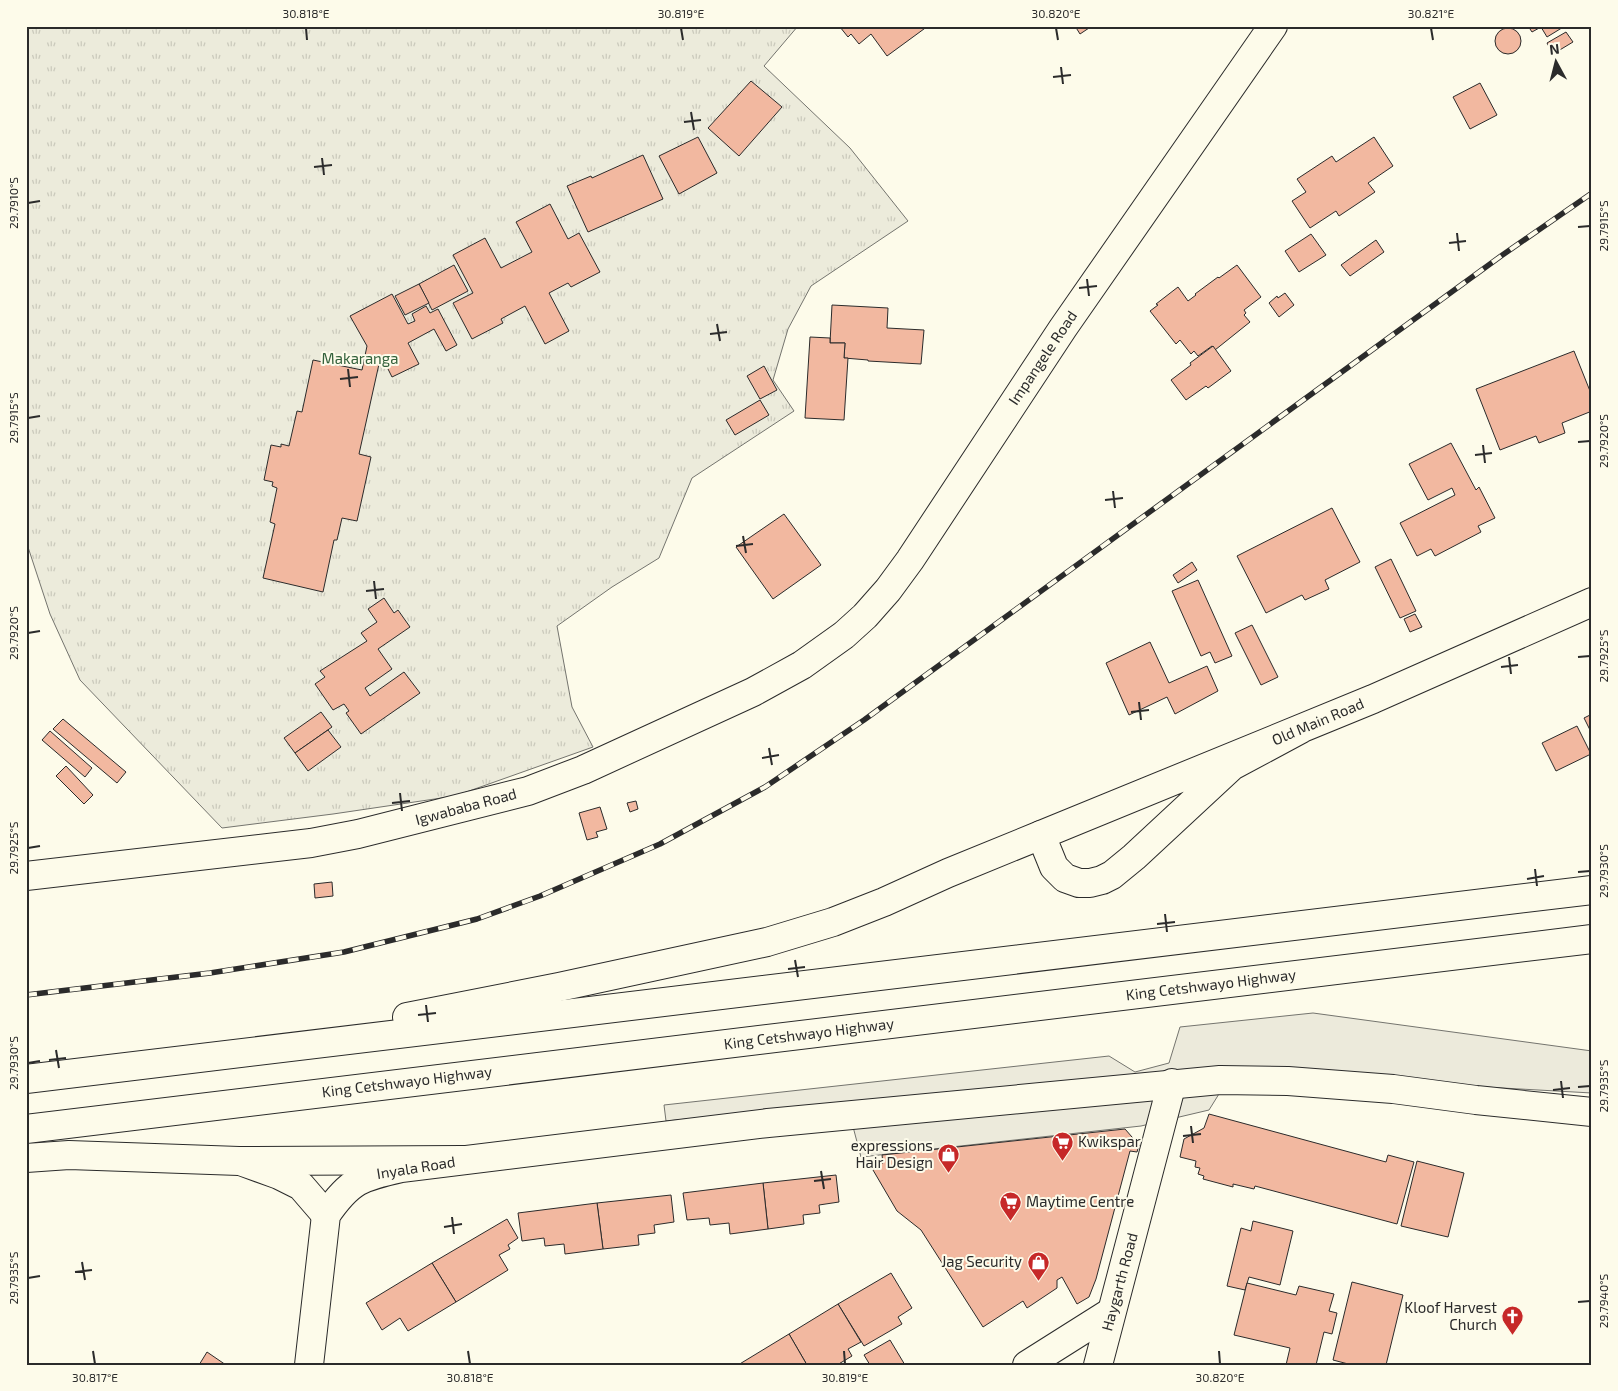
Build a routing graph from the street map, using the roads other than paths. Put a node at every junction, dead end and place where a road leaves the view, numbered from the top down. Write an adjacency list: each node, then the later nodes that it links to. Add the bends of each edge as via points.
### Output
1 (1273, 26): 3 (main road, Impangele Road, via 1063,328 910,560)
2 (1592, 602): 4 (main road, Old Main Road)
3 (865, 616): 6 (main road, Igwababa Road, via 802,665 753,692 583,770 528,790 311,843)
4 (1301, 729): 5 (main road, Old Main Road); 5 (main road, via 1232,766 1134,857 1102,880 1079,883 1065,878 1054,867)
5 (1041, 835): 9 (main road, Old Main Road, via 833,922 767,942)
6 (26, 876)
7 (1592, 890): 9 (main road)
8 (1592, 939): 13 (main road, King Cetshwayo Highway)
9 (202, 1058): 10 (main road)
10 (26, 1079)
11 (1172, 1083): 12 (main road, via 1288,1081 1393,1089); 16 (main road, via 768,1123); 18 (main road, Haygarth Road)
12 (1592, 1112)
13 (26, 1129)
14 (26, 1158): 15 (main road, via 69,1155)
15 (240, 1160): 16 (main road); 17 (main road, via 302,1186)
16 (463, 1160): 17 (main road, Inyala Road, via 372,1174 338,1196)
17 (326, 1215): 19 (main road, Inyala Road)
18 (1111, 1312): 20 (main road); 21 (main road, Haygarth Road)
19 (309, 1365)
20 (1028, 1365)
21 (1098, 1365)

